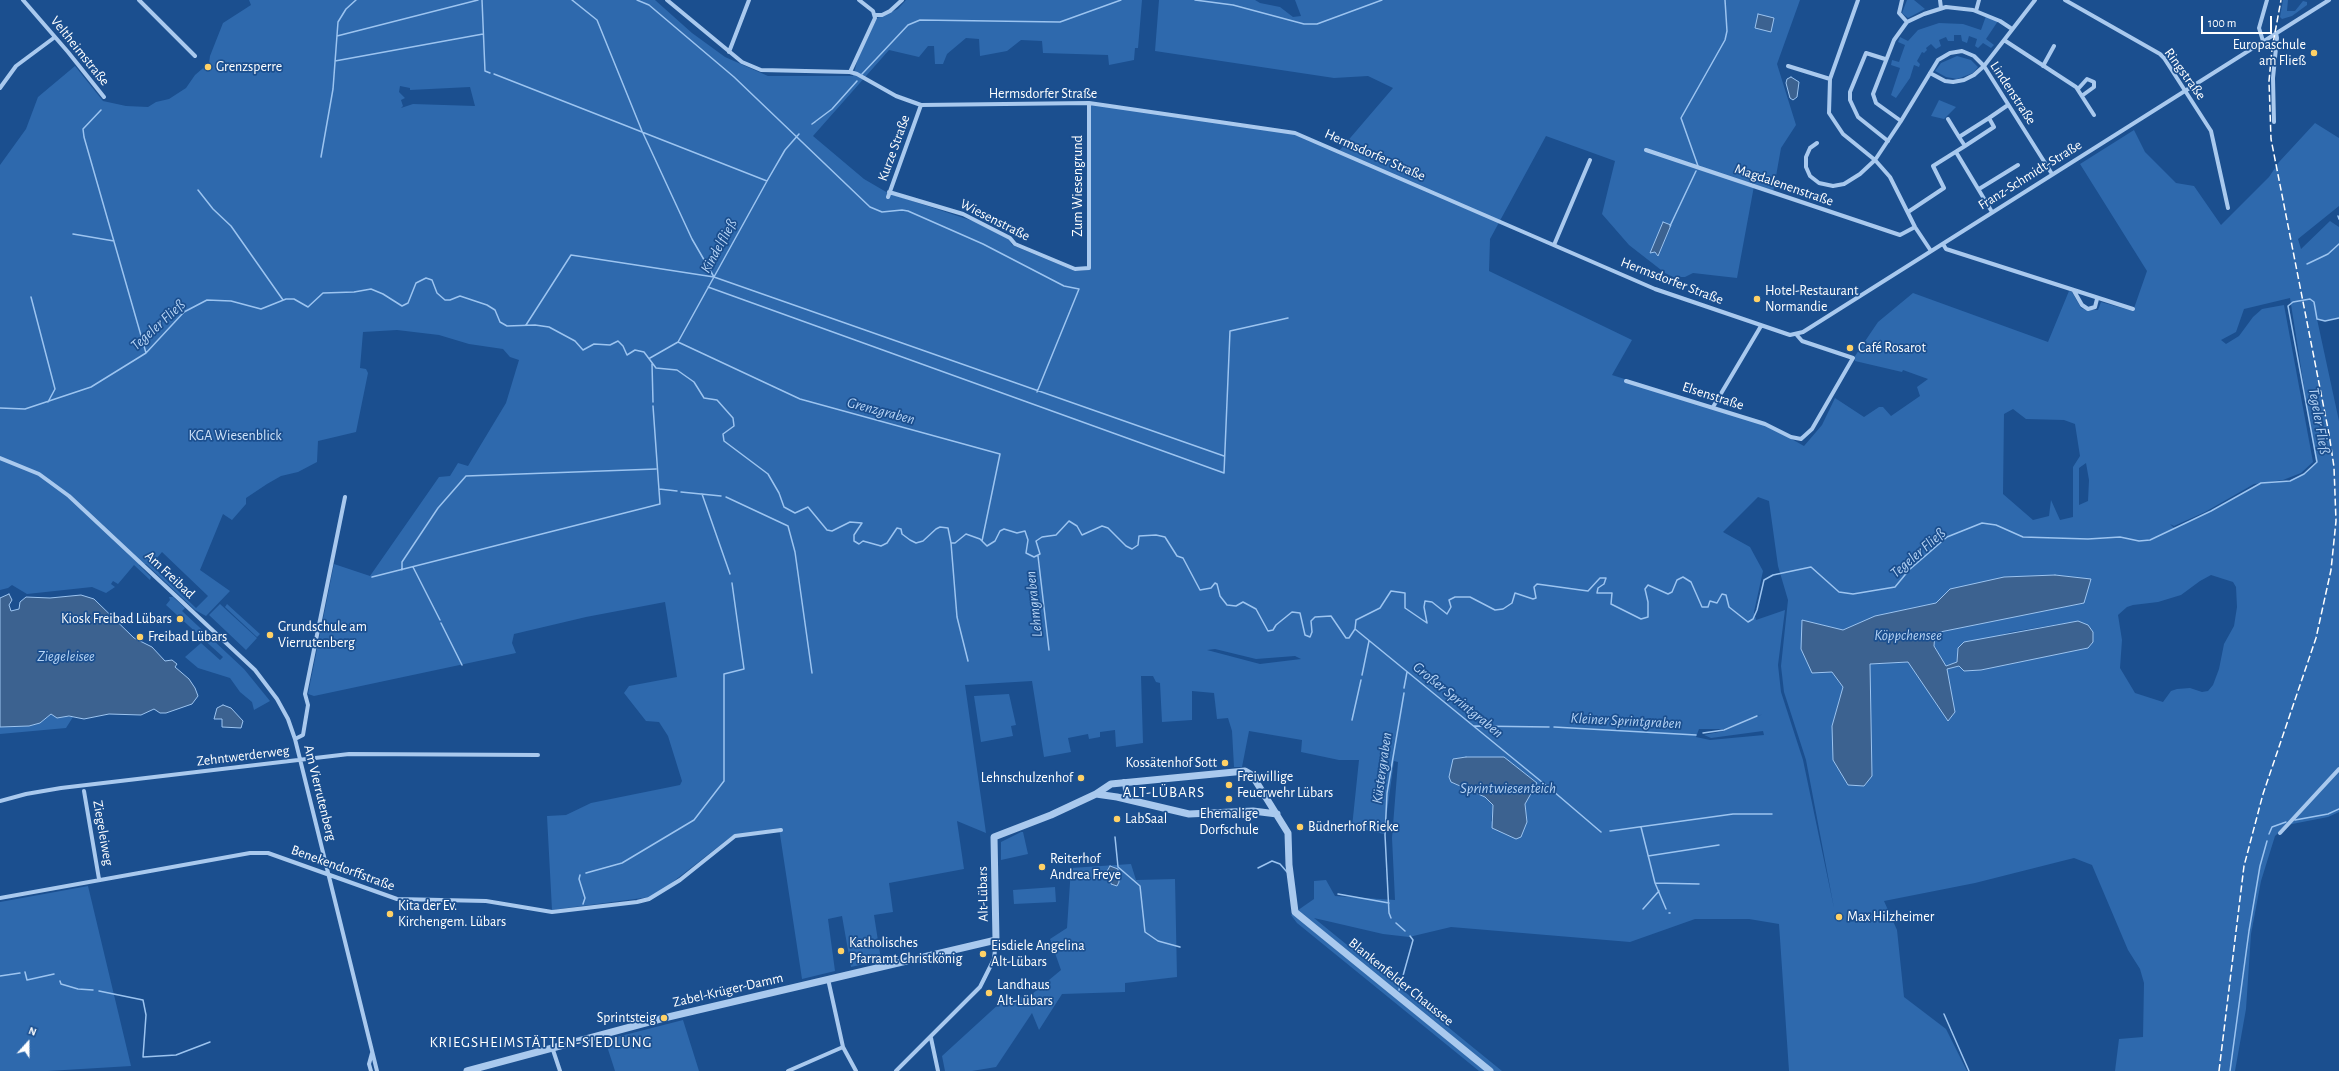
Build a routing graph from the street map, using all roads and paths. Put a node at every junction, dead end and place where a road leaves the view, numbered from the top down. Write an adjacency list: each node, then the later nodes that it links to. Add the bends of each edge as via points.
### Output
1 (23, 0): 21 (street, Veltheimstraße)
2 (139, 0): 26 (street)
3 (667, 0): 25 (street, Hermsdorfer Straße)
4 (749, 0): 25 (street)
5 (859, 0): 17 (street)
6 (902, 0): 17 (street, via 890,11)
7 (1858, 0): 33 (street)
8 (1902, 0): 18 (street, via 1900,13)
9 (1940, 0): 15 (street)
10 (1979, 0): 16 (street)
11 (2035, 0): 19 (street)
12 (2065, 0): 36 (street, Ringstraße, via 2160,54)
13 (2267, 0): 23 (street, via 2259,28)
14 (2330, 0): 20 (street, Franz-Schmidt-Straße)
15 (1941, 8): 16 (street); 18 (street)
16 (1976, 11): 19 (street)
17 (875, 15): 31 (street)
18 (1907, 22): 27 (street)
19 (2012, 29): 22 (street)
20 (2276, 34): 23 (street, Franz-Schmidt-Straße); 46 (street)
21 (56, 37): 34 (street, via 16,66); 38 (street, Veltheimstraße)
22 (2004, 40): 29 (street); 30 (street)
23 (2263, 41): 36 (street, Franz-Schmidt-Straße)
24 (2054, 46): 30 (street)
25 (729, 52): 31 (street, Hermsdorfer Straße, via 742,62 766,72)
26 (195, 56)
27 (1885, 59): 45 (street, via 1873,99); 48 (street, via 1866,53 1850,92 1850,100 1858,117)
28 (1788, 66): 33 (street)
29 (1984, 66): 32 (street, via 1958,82 1945,81); 32 (street, Lindenstraße, via 1974,56 1962,51 1950,53 1938,60); 41 (street, Lindenstraße)
30 (2043, 66): 35 (street)
31 (850, 72): 40 (street, Hermsdorfer Straße, via 896,96)
32 (1930, 73): 45 (street, Lindenstraße)
33 (1830, 79): 54 (street, via 1829,113 1836,127)
34 (0, 88)
35 (2078, 89): 37 (street); 37 (street, via 2085,80 2094,82 2094,87)
36 (2185, 90): 56 (street, Franz-Schmidt-Straße); 60 (street, Ringstraße, via 2211,131)
37 (2083, 96): 42 (street)
38 (104, 97)
39 (1089, 103): 40 (street, Hermsdorfer Straße); 65 (street, Hermsdorfer Straße, via 1296,134); 67 (street, Zum Wiesengrund)
40 (921, 105): 58 (street, Kurze Straße)
41 (2008, 106): 43 (street); 56 (street, Lindenstraße)
42 (2094, 115)
43 (1989, 118): 47 (street); 50 (street, via 1994,127)
44 (1948, 119): 47 (street)
45 (1902, 121): 48 (street, Lindenstraße)
46 (2274, 122)
47 (1959, 137): 50 (street)
48 (1888, 140): 54 (street, Lindenstraße)
49 (1817, 143): 54 (street, Lindenstraße, via 1810,148 1806,157 1806,167 1810,176 1819,183 1833,186 1844,184)
50 (1965, 146): 52 (street)
51 (1646, 150): 63 (street, Magdalenenstraße, via 1900,235)
52 (1956, 152): 57 (street); 61 (street, via 1933,166 1944,188)
53 (1590, 160): 65 (street)
54 (1875, 160): 61 (street, via 1890,178)
55 (2018, 165): 57 (street)
56 (2052, 174): 62 (street, Franz-Schmidt-Straße)
57 (1979, 189): 62 (street)
58 (889, 192): 59 (street, Kurze Straße); 67 (street, Wiesenstraße, via 963,214 1010,238 1015,244 1075,269)
59 (888, 197)
60 (2228, 208)
61 (1908, 212): 63 (street)
62 (1992, 212): 64 (street, Franz-Schmidt-Straße)
63 (1915, 227): 66 (street)
64 (1943, 244): 66 (street, Franz-Schmidt-Straße); 68 (street, via 1946,249)
65 (1554, 245): 71 (street, Hermsdorfer Straße, via 1655,289)
66 (1931, 251): 72 (street, Franz-Schmidt-Straße)
67 (1089, 268)
68 (2074, 291): 69 (street); 69 (street, via 2082,305 2088,309 2095,307)
69 (2097, 299): 70 (street)
70 (2133, 309)
71 (1761, 326): 72 (street, Hermsdorfer Straße, via 1787,335); 74 (street)
72 (1796, 334): 75 (street, Hermsdorfer Straße, via 1802,341 1853,358 1812,429 1801,439)
73 (1626, 381): 74 (street, Elsenstraße)
74 (1713, 407): 75 (street, Elsenstraße, via 1778,429)
75 (1791, 437)
76 (0, 458): 78 (street, Am Freibad, via 39,474 69,496 255,670 280,704)
77 (345, 497): 78 (street, Am Vierrutenberg, via 305,694 308,705 303,735)
78 (295, 739): 80 (street, Am Vierrutenberg)
79 (538, 754): 80 (street, Zehntwerderweg, via 349,754)
80 (300, 760): 86 (street, Zehntwerderweg, via 61,788); 90 (street, Am Vierrutenberg)
81 (2339, 769): 89 (street)
82 (1124, 781): 84 (street, Alt-Lübars, via 1111,784); 85 (street); 87 (street, Alt-Lübars, via 1245,771 1252,775)
83 (84, 791): 91 (street, Ziegeleiweg)
84 (1096, 794): 85 (street); 94 (street, Alt-Lübars, via 994,837)
85 (1126, 799): 87 (street, via 1189,814 1253,811)
86 (0, 801)
87 (1277, 814): 93 (street, Alt-Lübars, via 1288,833)
88 (781, 830): 90 (street, Benekendorffstraße, via 735,836 680,880 649,899 592,908 552,912 486,901 397,899)
89 (2280, 833)
90 (329, 876): 91 (street, Benekendorffstraße, via 274,854 250,853); 99 (street, Am Vierrutenberg)
91 (99, 879): 92 (street, Benekendorffstraße)
92 (0, 898)
93 (1295, 912): 108 (street, Blankenfelder Chaussee)
94 (996, 940): 95 (street, Zabel-Krüger-Damm); 96 (street, Alt-Lübars, via 994,959 980,987)
95 (828, 980): 97 (street); 98 (street, Zabel-Krüger-Damm, via 702,1008)
96 (931, 1038): 106 (street, Alt-Lübars); 107 (street)
97 (843, 1046): 104 (street); 105 (street)
98 (552, 1047): 102 (street, Zabel-Krüger-Damm); 103 (street)
99 (372, 1051): 100 (street, Am Vierrutenberg, via 369,1064); 101 (street, Am Vierrutenberg)
100 (371, 1071)
101 (377, 1071)
102 (467, 1071)
103 (560, 1071)
104 (788, 1071)
105 (856, 1071)
106 (896, 1071)
107 (938, 1071)
108 (1490, 1071)

